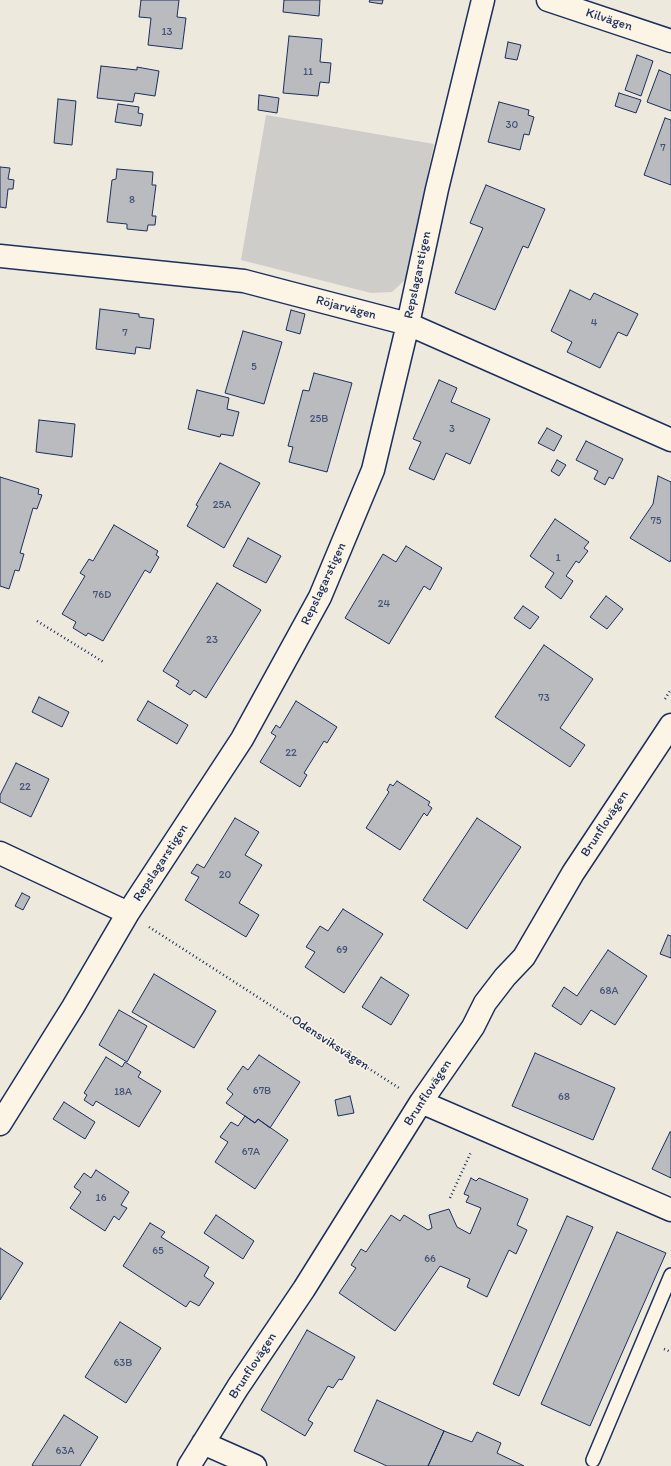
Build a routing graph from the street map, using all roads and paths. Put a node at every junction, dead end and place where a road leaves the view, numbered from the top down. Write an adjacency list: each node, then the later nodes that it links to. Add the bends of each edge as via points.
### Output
1 (483, 0): 5 (street, Repslagarstigen, via 437,189)
2 (548, 0): 3 (street, Kilvägen)
3 (671, 40)
4 (0, 256): 5 (street, Röjarvägen, via 244,281)
5 (408, 324): 6 (street, Röjarvägen); 11 (street, Repslagarstigen, via 373,470 320,597 242,739)
6 (671, 440)
7 (37, 622): 8 (path)
8 (105, 663)
9 (671, 725): 12 (street, Brunflovägen, via 573,873 524,957 485,1003 472,1027)
10 (0, 853): 11 (street)
11 (128, 913): 12 (path, Odensviksvägen); 13 (street, Repslagarstigen)
12 (421, 1102): 14 (street); 18 (street, Brunflovägen, via 304,1289)
13 (0, 1124)
14 (482, 1128): 15 (path); 16 (street)
15 (450, 1198)
16 (671, 1210)
17 (671, 1275): 19 (lane)
18 (203, 1443): 20 (street, Brunflovägen); 21 (street)
19 (593, 1460)
20 (190, 1466)
21 (255, 1466)

